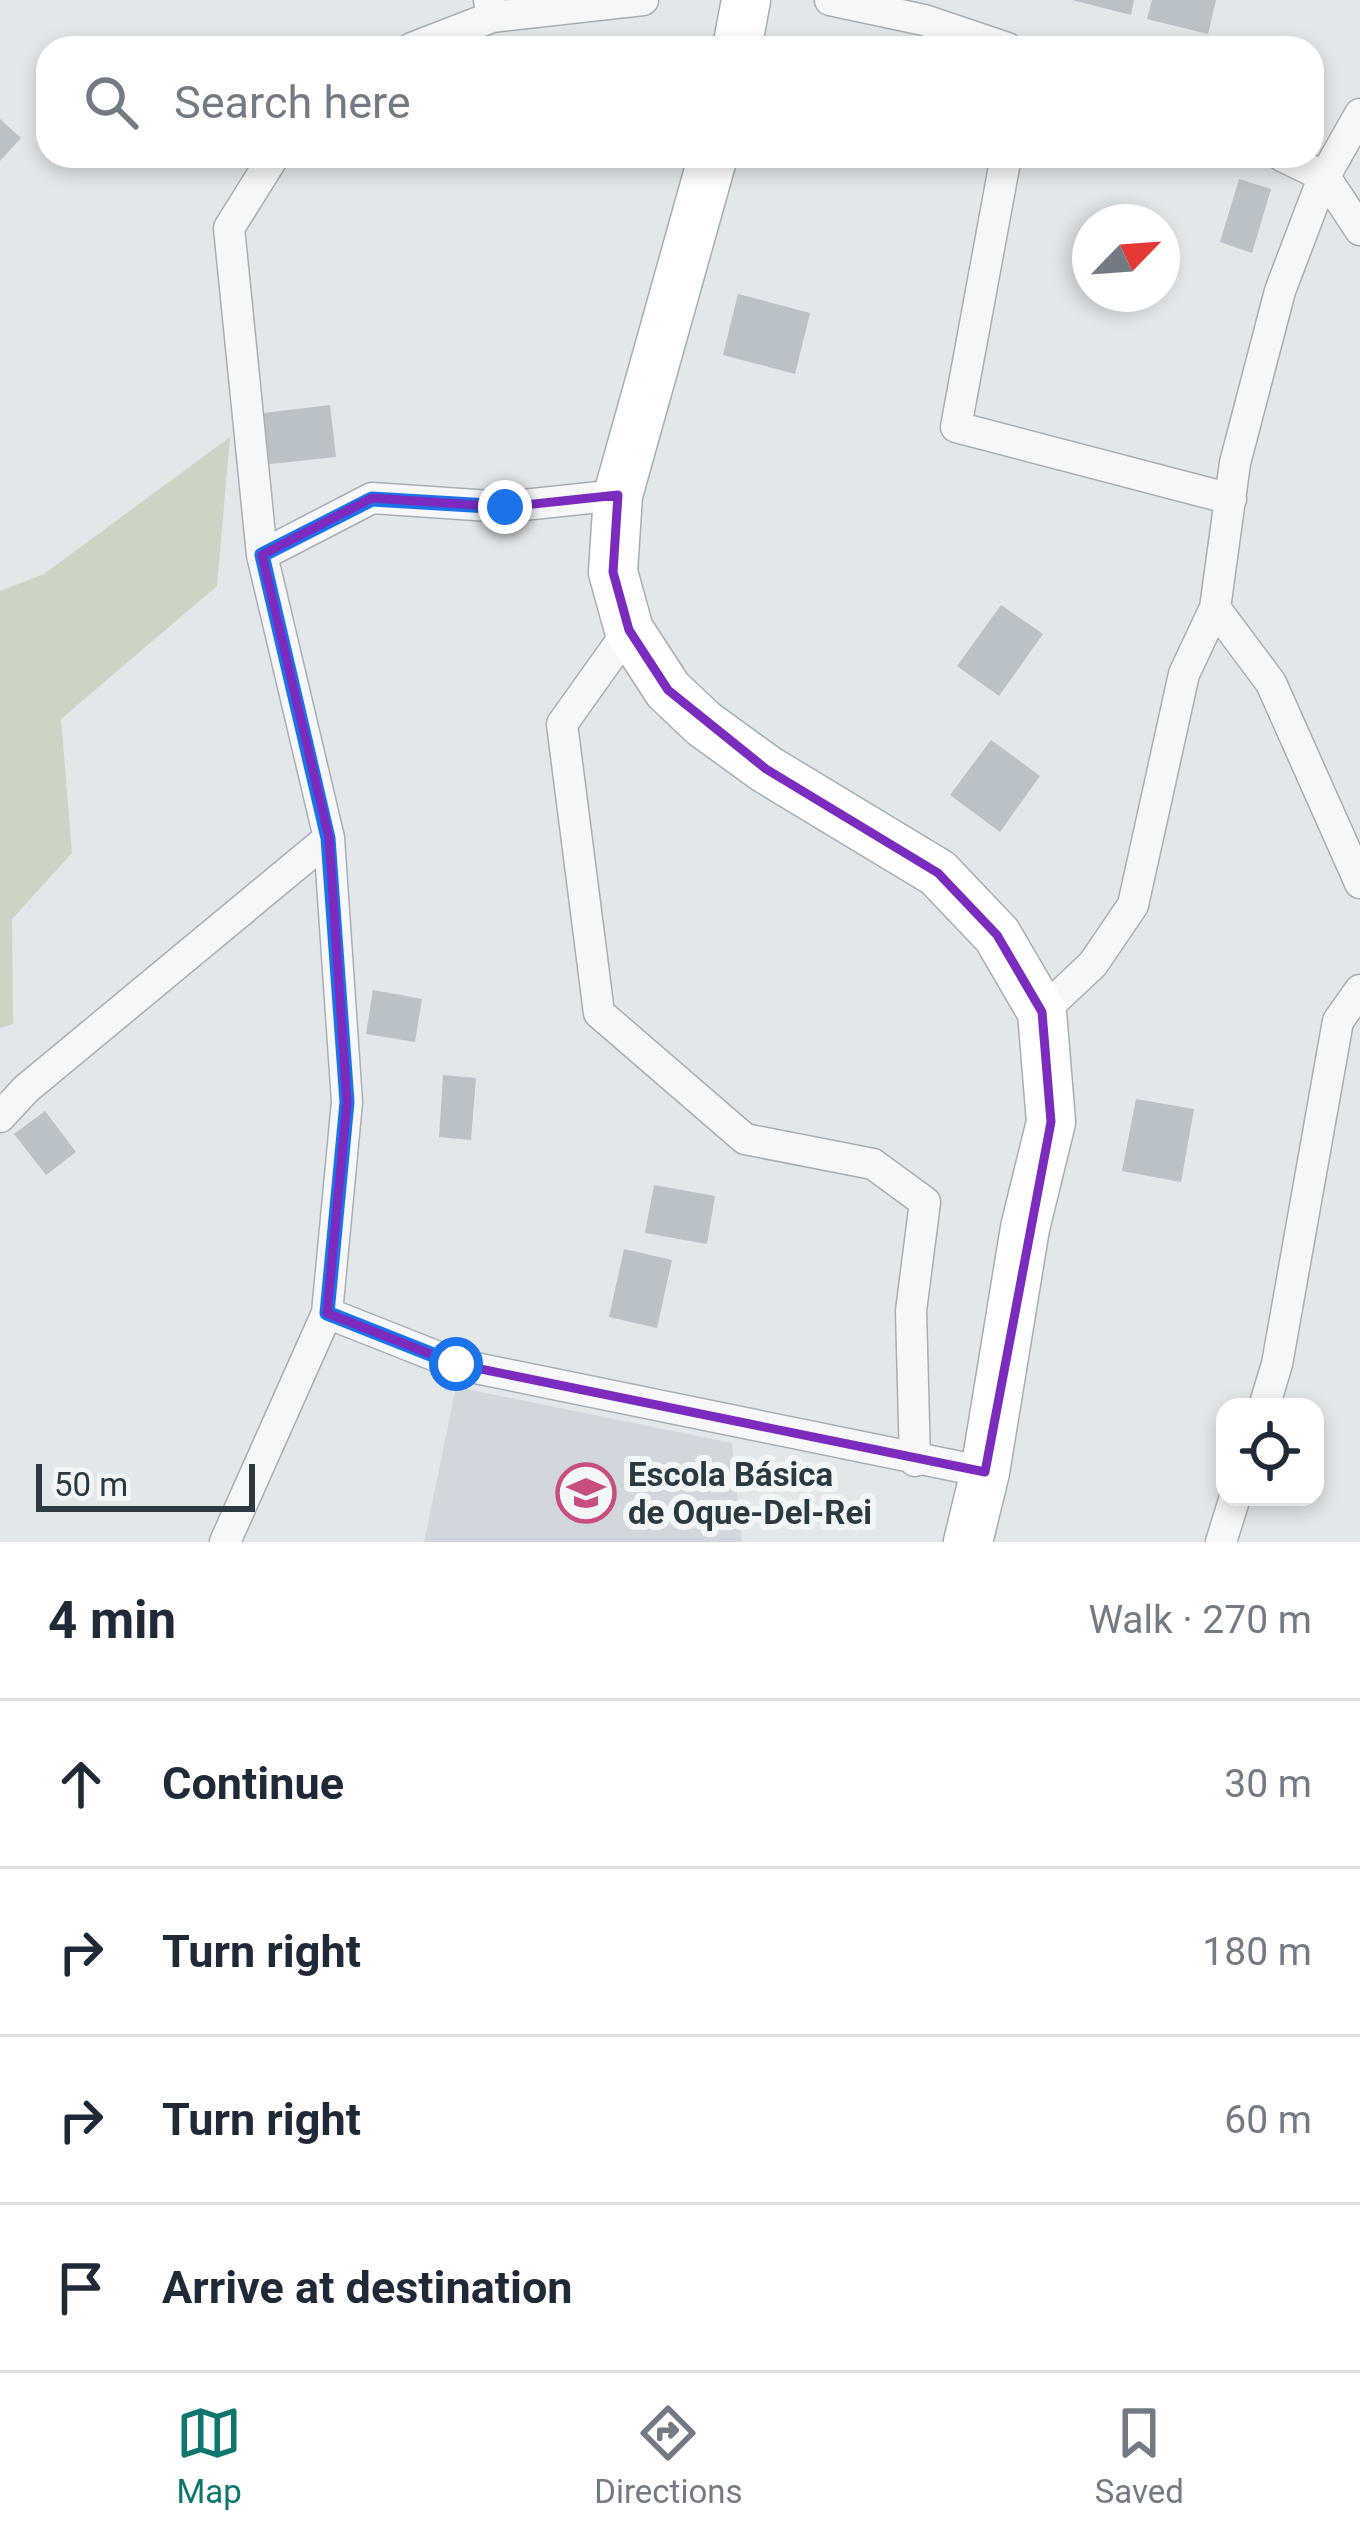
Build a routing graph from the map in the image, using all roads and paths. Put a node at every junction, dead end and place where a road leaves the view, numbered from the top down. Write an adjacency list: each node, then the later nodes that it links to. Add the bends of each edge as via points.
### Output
1 (643, 0): 4 (street)
2 (746, 0): 7 (main road)
3 (830, 0): 8 (street)
4 (590, 3): 5 (street)
5 (490, 9): 6 (street)
6 (436, 36)
7 (738, 36)
8 (971, 36)
9 (1360, 114): 14 (street)
10 (266, 168): 18 (street, via 229,228)
11 (710, 168): 16 (main road)
12 (1004, 168): 17 (street, via 956,428)
13 (1307, 168): 14 (street)
14 (1325, 177): 15 (street); 17 (street, via 1280,291)
15 (1359, 225)
16 (617, 495): 18 (street, via 505,507 372,499); 20 (main road, via 613,572)
17 (1231, 499): 19 (street)
18 (262, 555): 21 (street)
19 (1215, 608): 22 (street, via 1271,683); 24 (street, via 1184,674 1133,905 1093,964)
20 (629, 630): 24 (main road, via 668,690 704,724 938,873 998,935); 28 (street, via 562,724 599,1013 745,1139 872,1164 925,1202 911,1311)
21 (328, 838): 25 (street); 26 (street, via 347,1102)
22 (1360, 883)
23 (1360, 990): 27 (street, via 1338,1021)
24 (1042, 1012): 29 (main road, via 1052,1123 1025,1228)
25 (0, 1117)
26 (327, 1313): 28 (street, via 456,1364); 31 (street)
27 (1267, 1398)
28 (915, 1461): 29 (street)
29 (985, 1472): 32 (main road)
30 (1232, 1506): 33 (street)
31 (225, 1542)
32 (968, 1542)
33 (1221, 1542)

